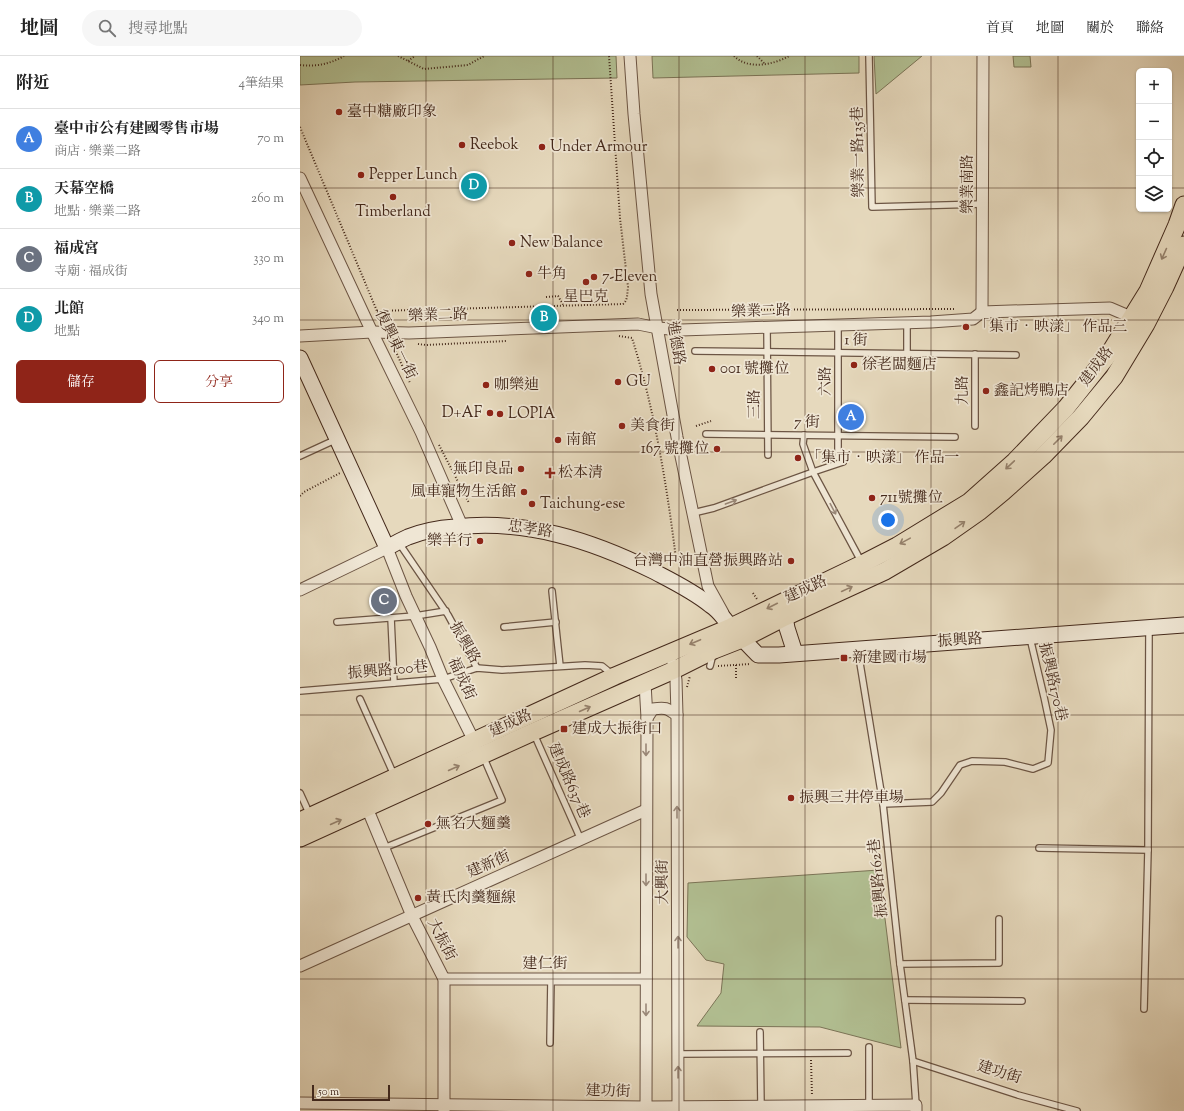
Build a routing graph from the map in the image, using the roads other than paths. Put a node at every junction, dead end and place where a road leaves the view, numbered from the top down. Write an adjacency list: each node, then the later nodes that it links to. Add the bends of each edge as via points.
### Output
1 (630, 56): 13 (street, 進德路, via 642,211)
2 (869, 56): 5 (lane, 樂業一路135巷, via 872,207)
3 (983, 56): 5 (street, 樂業南路)
4 (300, 178): 14 (street, 復興東一街)
5 (984, 204): 8 (street, 樂業南路)
6 (1184, 205): 9 (main road, 建成路, one-way to 9, via 1148,291)
7 (1184, 245): 9 (main road, 建成路, via 1165,287)
8 (982, 312): 9 (street, 樂業二路, via 1110,308); 10 (street, 樂業二路, via 974,319)
9 (1139, 320): 38 (main road, 建成路, one-way to 38, via 1066,408 969,502 908,540); 43 (main road, 建成路, one-way to 9, via 901,563 986,506 1043,456 1081,417 1114,377)
10 (907, 322): 11 (street, 樂業二路); 19 (lane)
11 (838, 325): 12 (street, 樂業二路); 18 (lane, 六路)
12 (767, 327): 13 (street, 樂業二路, via 681,330); 17 (lane, 三路)
13 (658, 328): 14 (street, 樂業二路, via 638,324); 35 (street, 進德路, via 677,437)
14 (372, 332): 15 (street, 樂業二路); 36 (street, 復興東一街, via 421,432)
15 (300, 336)
16 (695, 351): 17 (lane, 1 街)
17 (767, 352): 18 (lane, 1 街); 25 (lane, 三路)
18 (838, 353): 19 (lane, 1 街); 27 (lane, 六路)
19 (907, 354): 20 (lane, 1 街)
20 (975, 354): 21 (lane, 1 街); 23 (lane, 九路)
21 (1016, 355)
22 (300, 358): 29 (main road, 振興路)
23 (975, 426)
24 (706, 434): 25 (lane, 7 街)
25 (767, 435): 26 (lane, 7 街); 30 (lane, 三路)
26 (804, 435): 27 (lane, 7 街); 34 (lane, via 803,444)
27 (838, 436): 28 (lane, 7 街); 32 (lane, 六路)
28 (955, 437)
29 (337, 439): 31 (lane); 37 (main road, 振興路)
30 (768, 455)
31 (300, 456)
32 (838, 457)
33 (842, 462): 34 (lane)
34 (812, 472): 35 (lane, one-way to 34); 38 (lane, one-way to 38)
35 (694, 513): 50 (street, 進德路, via 708,586)
36 (462, 526): 37 (main road, 忠孝路, via 440,528 409,536); 50 (main road, 忠孝路, via 498,525 542,530 602,548 702,598)
37 (393, 545): 39 (street, 忠孝路); 41 (lane, 振興路); 42 (street, 福成街, via 406,596)
38 (862, 564): 50 (main road, 建成路, one-way to 50)
39 (300, 590)
40 (552, 591): 46 (lane)
41 (446, 611): 42 (lane); 58 (lane, 振興路)
42 (415, 616): 44 (lane); 61 (street, 福成街)
43 (785, 617): 50 (main road, 建成路); 55 (main road)
44 (391, 618): 45 (lane); 62 (lane)
45 (337, 622)
46 (556, 622): 48 (lane); 56 (lane)
47 (1184, 625): 49 (main road, 振興路)
48 (504, 627)
49 (1149, 627): 51 (main road, 振興路); 80 (lane)
50 (737, 633): 53 (main road, 建成路); 54 (main road, 建成路, one-way to 54); 55 (main road, 振興路, via 758,655)
51 (1030, 636): 52 (main road, 振興路); 73 (lane, 振興路170巷, via 1051,730 1048,764 1033,769 1005,762 972,761 960,765 932,802)
52 (858, 648): 55 (main road, 振興路); 73 (lane, 振興路162巷)
53 (714, 650): 57 (lane); 59 (main road, 建成路)
54 (670, 653): 59 (street, 大興街); 60 (main road, 建成路)
55 (795, 654)
56 (560, 666): 58 (lane, 振興路, via 502,670); 60 (lane, 振興路, via 602,666)
57 (710, 666)
58 (477, 668): 61 (lane, 振興路100巷)
59 (674, 670): 63 (main road, 建成路); 66 (street, 大興街)
60 (615, 676): 69 (main road, 建成路)
61 (443, 678): 62 (lane, 振興路100巷); 69 (street, 福成街)
62 (394, 683): 64 (lane, 振興路100巷)
63 (646, 683): 67 (street, 大興街); 68 (main road, 建成路, one-way to 63)
64 (300, 691)
65 (360, 699): 70 (lane)
66 (677, 715): 67 (street, via 664,707 653,709); 95 (street, 大興街, one-way to 66)
67 (647, 718): 74 (street, 大興街, one-way to 74)
68 (533, 732): 69 (main road, 建成路); 77 (lane, 建成路637巷)
69 (478, 748): 70 (main road, 建成路); 72 (main road, 建成路, one-way to 69); 78 (lane, via 502,800)
70 (395, 778): 72 (main road, 建成路)
71 (300, 794): 75 (lane)
72 (365, 800): 75 (main road, 建成路); 76 (main road, 建成路, one-way to 72); 78 (street, 大振街)
73 (883, 804): 83 (lane, 振興路162巷)
74 (646, 810): 77 (street, 建新街); 87 (street, 大興街, one-way to 87)
75 (305, 819)
76 (300, 838)
77 (581, 840): 81 (street, 建新街)
78 (384, 848): 81 (street, 大振街)
79 (1039, 848): 80 (lane)
80 (1148, 850): 90 (lane)
81 (412, 916): 84 (street, 建新街); 85 (street, 大振街)
82 (999, 919): 83 (lane, via 1000,963)
83 (900, 964): 88 (lane, 振興路162巷)
84 (300, 966)
85 (444, 979): 86 (street, 建仁街); 101 (street, 大振街)
86 (551, 979): 87 (street, 建仁街); 92 (lane)
87 (646, 979): 105 (street, 大興街, one-way to 105)
88 (905, 1000): 89 (lane); 97 (lane, 振興路162巷)
89 (1022, 1001)
90 (1144, 1009)
91 (760, 1032): 96 (lane)
92 (550, 1043)
93 (869, 1047): 99 (lane)
94 (848, 1053): 96 (lane)
95 (678, 1054): 96 (lane); 102 (street, 大興街, one-way to 95)
96 (761, 1054): 100 (lane)
97 (913, 1062): 104 (lane, 振興路162巷); 106 (lane, 建功街)
98 (300, 1103): 101 (street, 建功街)
99 (869, 1105): 103 (street, 建功街); 104 (street, 建功街)
100 (761, 1106): 102 (street, 建功街); 103 (street, 建功街)
101 (444, 1108): 105 (street, 建功街)
102 (678, 1108): 105 (street, 建功街)
103 (812, 1108)
104 (916, 1108)
105 (646, 1109)
106 (1077, 1111)

